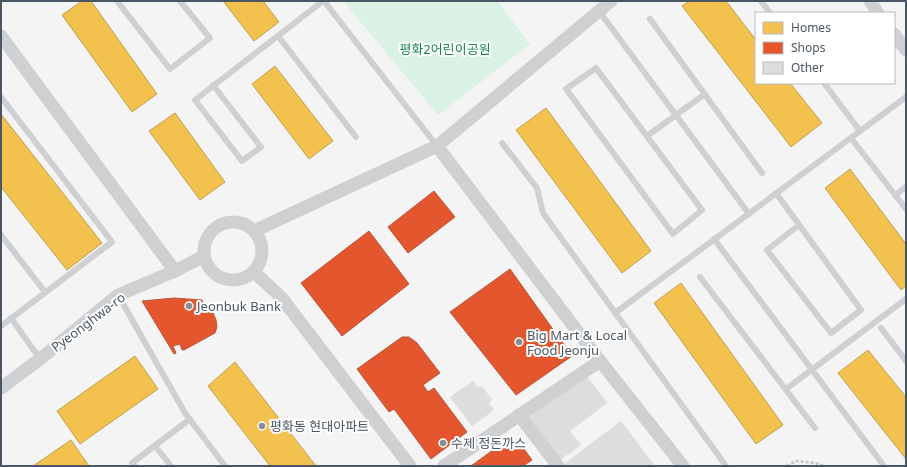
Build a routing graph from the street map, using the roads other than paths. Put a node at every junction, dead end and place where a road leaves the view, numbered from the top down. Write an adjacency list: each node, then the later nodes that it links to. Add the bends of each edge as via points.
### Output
1 (117, 1): 2 (lane, via 170,69 210,38)
2 (180, 1)
3 (324, 1): 13 (lane); 26 (lane)
4 (610, 1): 7 (street)
5 (761, 1): 8 (lane)
6 (870, 1): 9 (street)
7 (599, 11): 20 (lane); 26 (street)
8 (769, 12)
9 (877, 12)
10 (650, 19): 17 (lane)
11 (895, 35): 14 (street)
12 (1, 36): 38 (street)
13 (278, 36): 16 (lane); 23 (lane)
14 (906, 50)
15 (825, 84): 21 (lane)
16 (213, 85): 16 (lane, via 260,147 242,161 195,100)
17 (705, 94): 20 (lane); 27 (lane)
18 (1, 97): 41 (lane, via 112,242)
19 (906, 97): 21 (lane)
20 (676, 115): 22 (lane); 32 (lane)
21 (860, 131): 24 (lane)
22 (647, 136): 22 (lane, via 702,210 673,234 566,89 596,68)
23 (356, 137)
24 (851, 138): 29 (lane); 30 (lane)
25 (502, 143): 44 (lane, via 537,188 543,213)
26 (437, 146): 34 (street); 49 (street)
27 (762, 173)
28 (906, 187): 30 (lane)
29 (776, 193): 32 (lane); 33 (lane)
30 (895, 195): 31 (lane)
31 (906, 209)
32 (748, 214): 36 (lane)
33 (799, 225): 33 (lane, via 861,310 831,333 767,250)
34 (254, 231): 37 (street, via 244,224 231,222 220,225 210,233 204,244); 39 (street, via 260,241 262,252)
35 (1, 235): 41 (lane)
36 (714, 239): 44 (lane); 51 (lane)
37 (204, 256): 38 (street, Pyeonghwa-ro); 39 (street, via 208,267 224,279 245,278)
38 (175, 271): 42 (street, Pyeonghwa-ro)
39 (254, 272): 61 (street, via 281,297)
40 (700, 277): 53 (lane)
41 (45, 292): 45 (lane)
42 (118, 295): 48 (street, Pyeonghwa-ro); 55 (lane)
43 (906, 299): 51 (lane)
44 (615, 313): 65 (lane)
45 (11, 318): 46 (lane); 48 (lane)
46 (2, 323)
47 (882, 328): 50 (lane)
48 (40, 359): 52 (street, Pyeonghwa-ro)
49 (600, 361): 54 (street); 64 (street)
50 (906, 361)
51 (812, 369): 53 (lane); 66 (lane)
52 (1, 388)
53 (786, 389): 56 (lane)
54 (519, 415): 62 (street); 63 (street)
55 (190, 419): 57 (lane); 60 (lane)
56 (815, 428)
57 (155, 446): 58 (lane, via 132,463); 59 (lane)
58 (135, 466)
59 (172, 466)
60 (225, 466)
61 (410, 466)
62 (444, 466)
63 (558, 466)
64 (682, 466)
65 (726, 466)
66 (884, 466)

